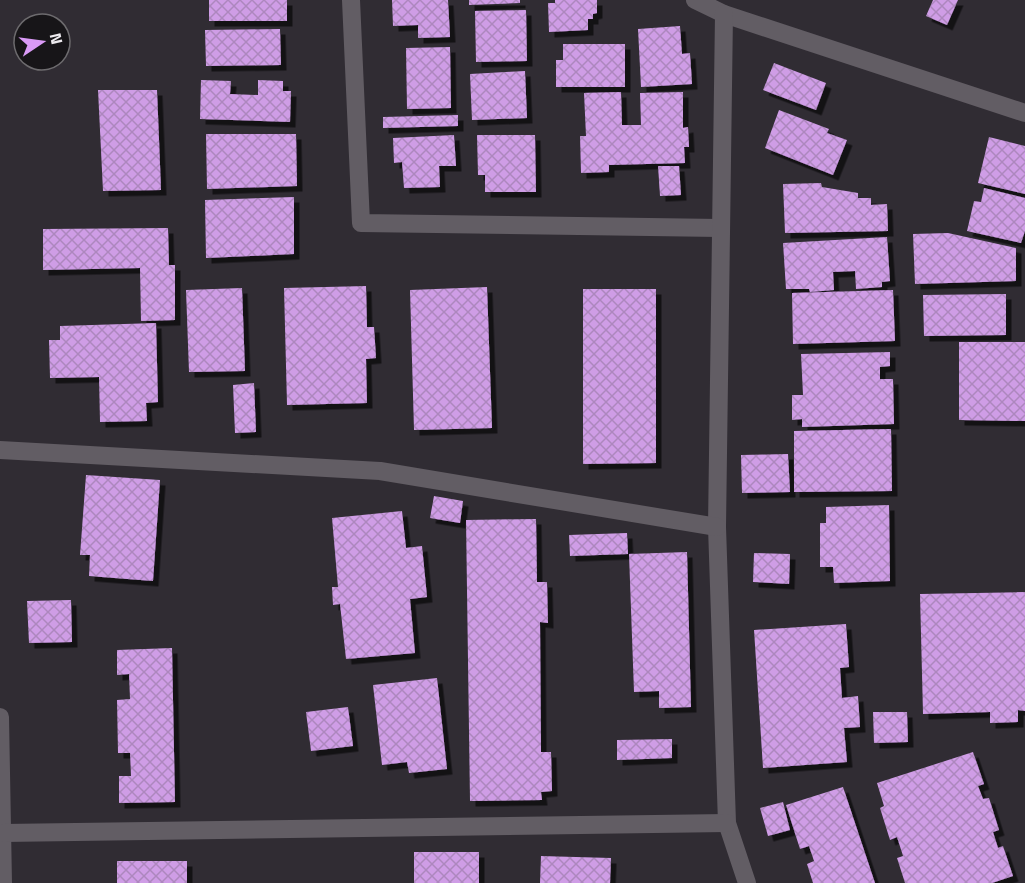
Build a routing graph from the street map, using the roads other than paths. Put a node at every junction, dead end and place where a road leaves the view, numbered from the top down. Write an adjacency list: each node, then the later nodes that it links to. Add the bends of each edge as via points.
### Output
1 (351, 0): 5 (street, via 361,223)
2 (695, 0): 3 (street)
3 (724, 14): 4 (street); 5 (street)
4 (1025, 113)
5 (720, 228): 7 (street)
6 (0, 450): 7 (street, via 380,471)
7 (717, 527): 9 (street)
8 (0, 717): 10 (street)
9 (727, 823): 10 (street); 12 (street)
10 (3, 833): 11 (street)
11 (3, 883)
12 (747, 883)

